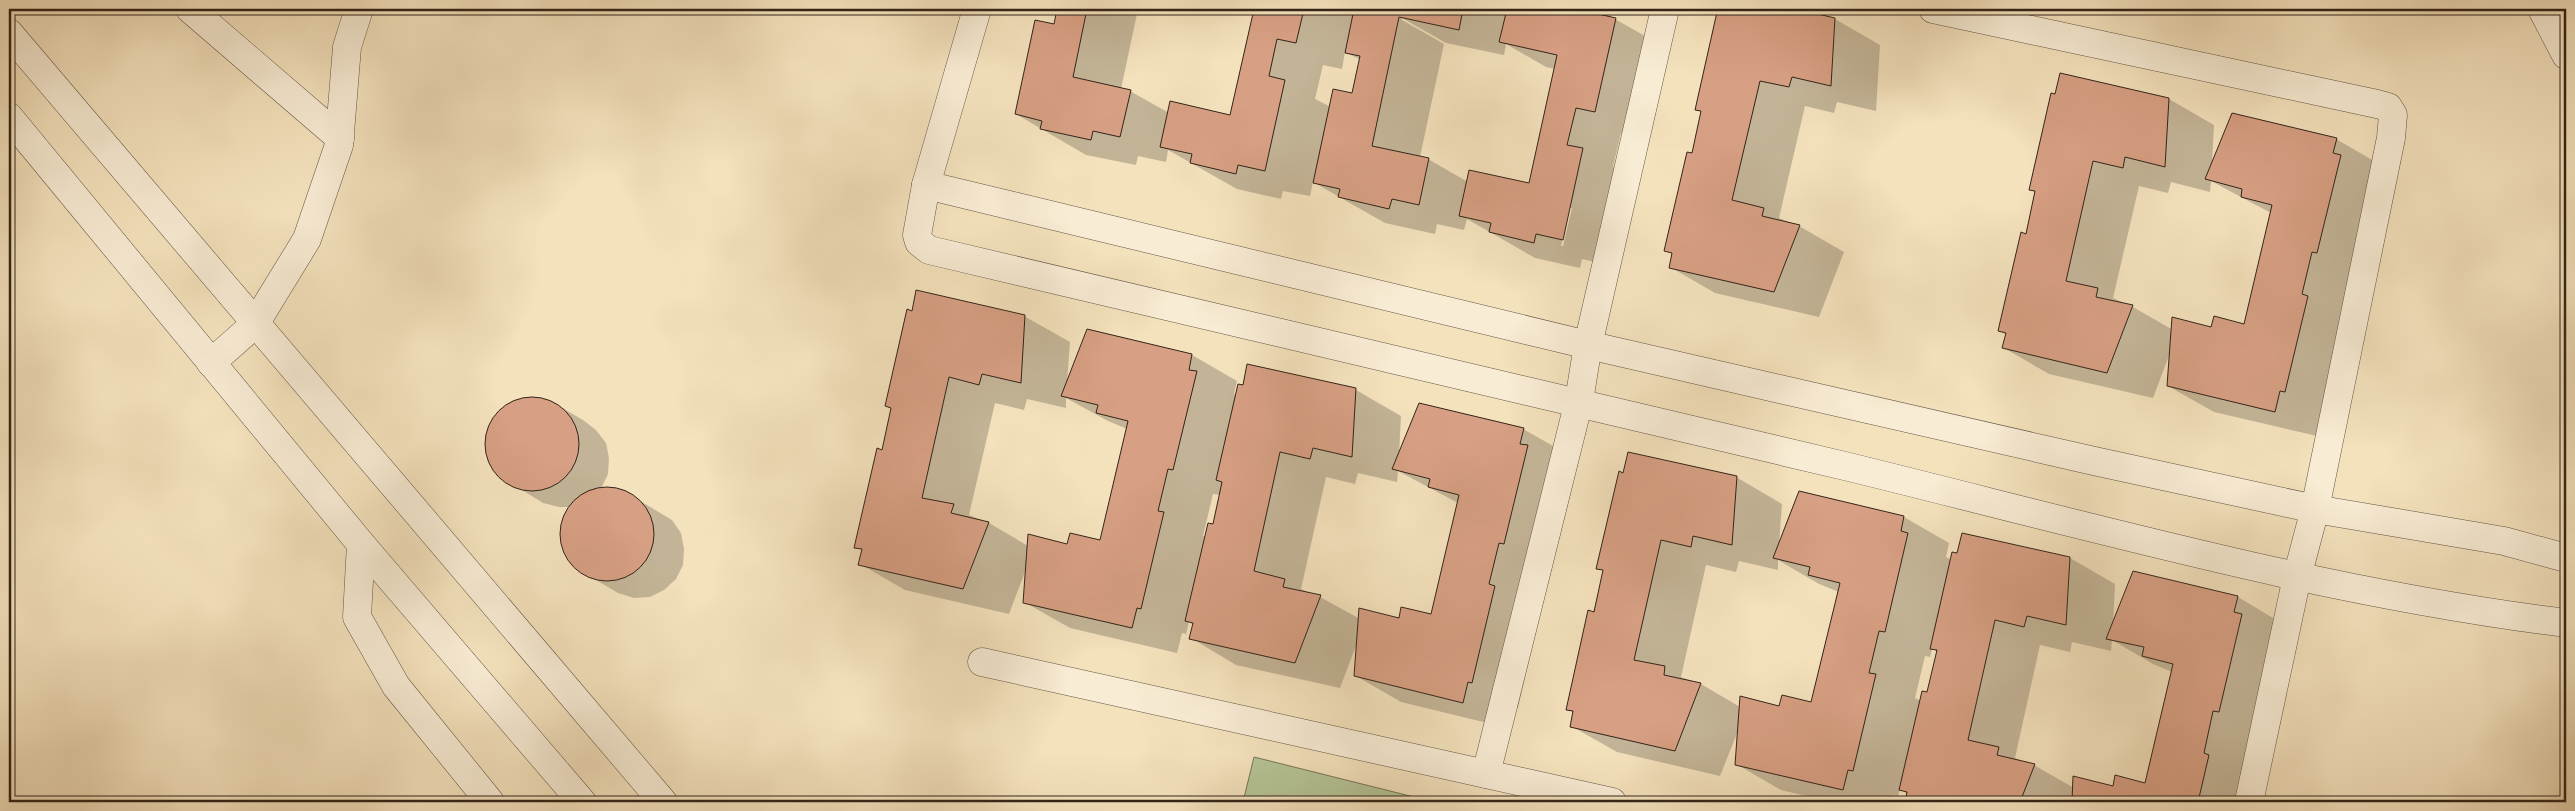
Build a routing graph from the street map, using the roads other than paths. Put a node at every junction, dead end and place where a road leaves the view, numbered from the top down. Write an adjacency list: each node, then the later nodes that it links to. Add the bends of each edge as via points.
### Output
1 (190, 9): 10 (street)
2 (359, 9): 10 (street, via 347,47)
3 (977, 9): 11 (street)
4 (1665, 9): 13 (street)
5 (1933, 9): 16 (street, via 2388,107 2393,115 2391,138)
6 (2542, 9): 8 (street)
7 (9, 34): 12 (street)
8 (2566, 55)
9 (9, 117): 14 (street)
10 (340, 138): 12 (street, via 307,239)
11 (926, 185): 13 (street); 15 (street, via 917,235 919,242 929,250)
12 (255, 324): 14 (street); 25 (street)
13 (1588, 345): 15 (street); 16 (street, via 2094,462)
14 (211, 363): 17 (street)
15 (1579, 401): 19 (street); 22 (street)
16 (2315, 509): 18 (street, via 2504,542); 19 (street)
17 (361, 544): 23 (street, via 357,617 396,686); 24 (street)
18 (2566, 558)
19 (2297, 577): 20 (street, via 2494,614); 27 (street)
20 (2566, 623)
21 (982, 662): 22 (street)
22 (1486, 774): 26 (street)
23 (490, 802)
24 (582, 802)
25 (663, 802)
26 (1612, 802)
27 (2249, 802)

